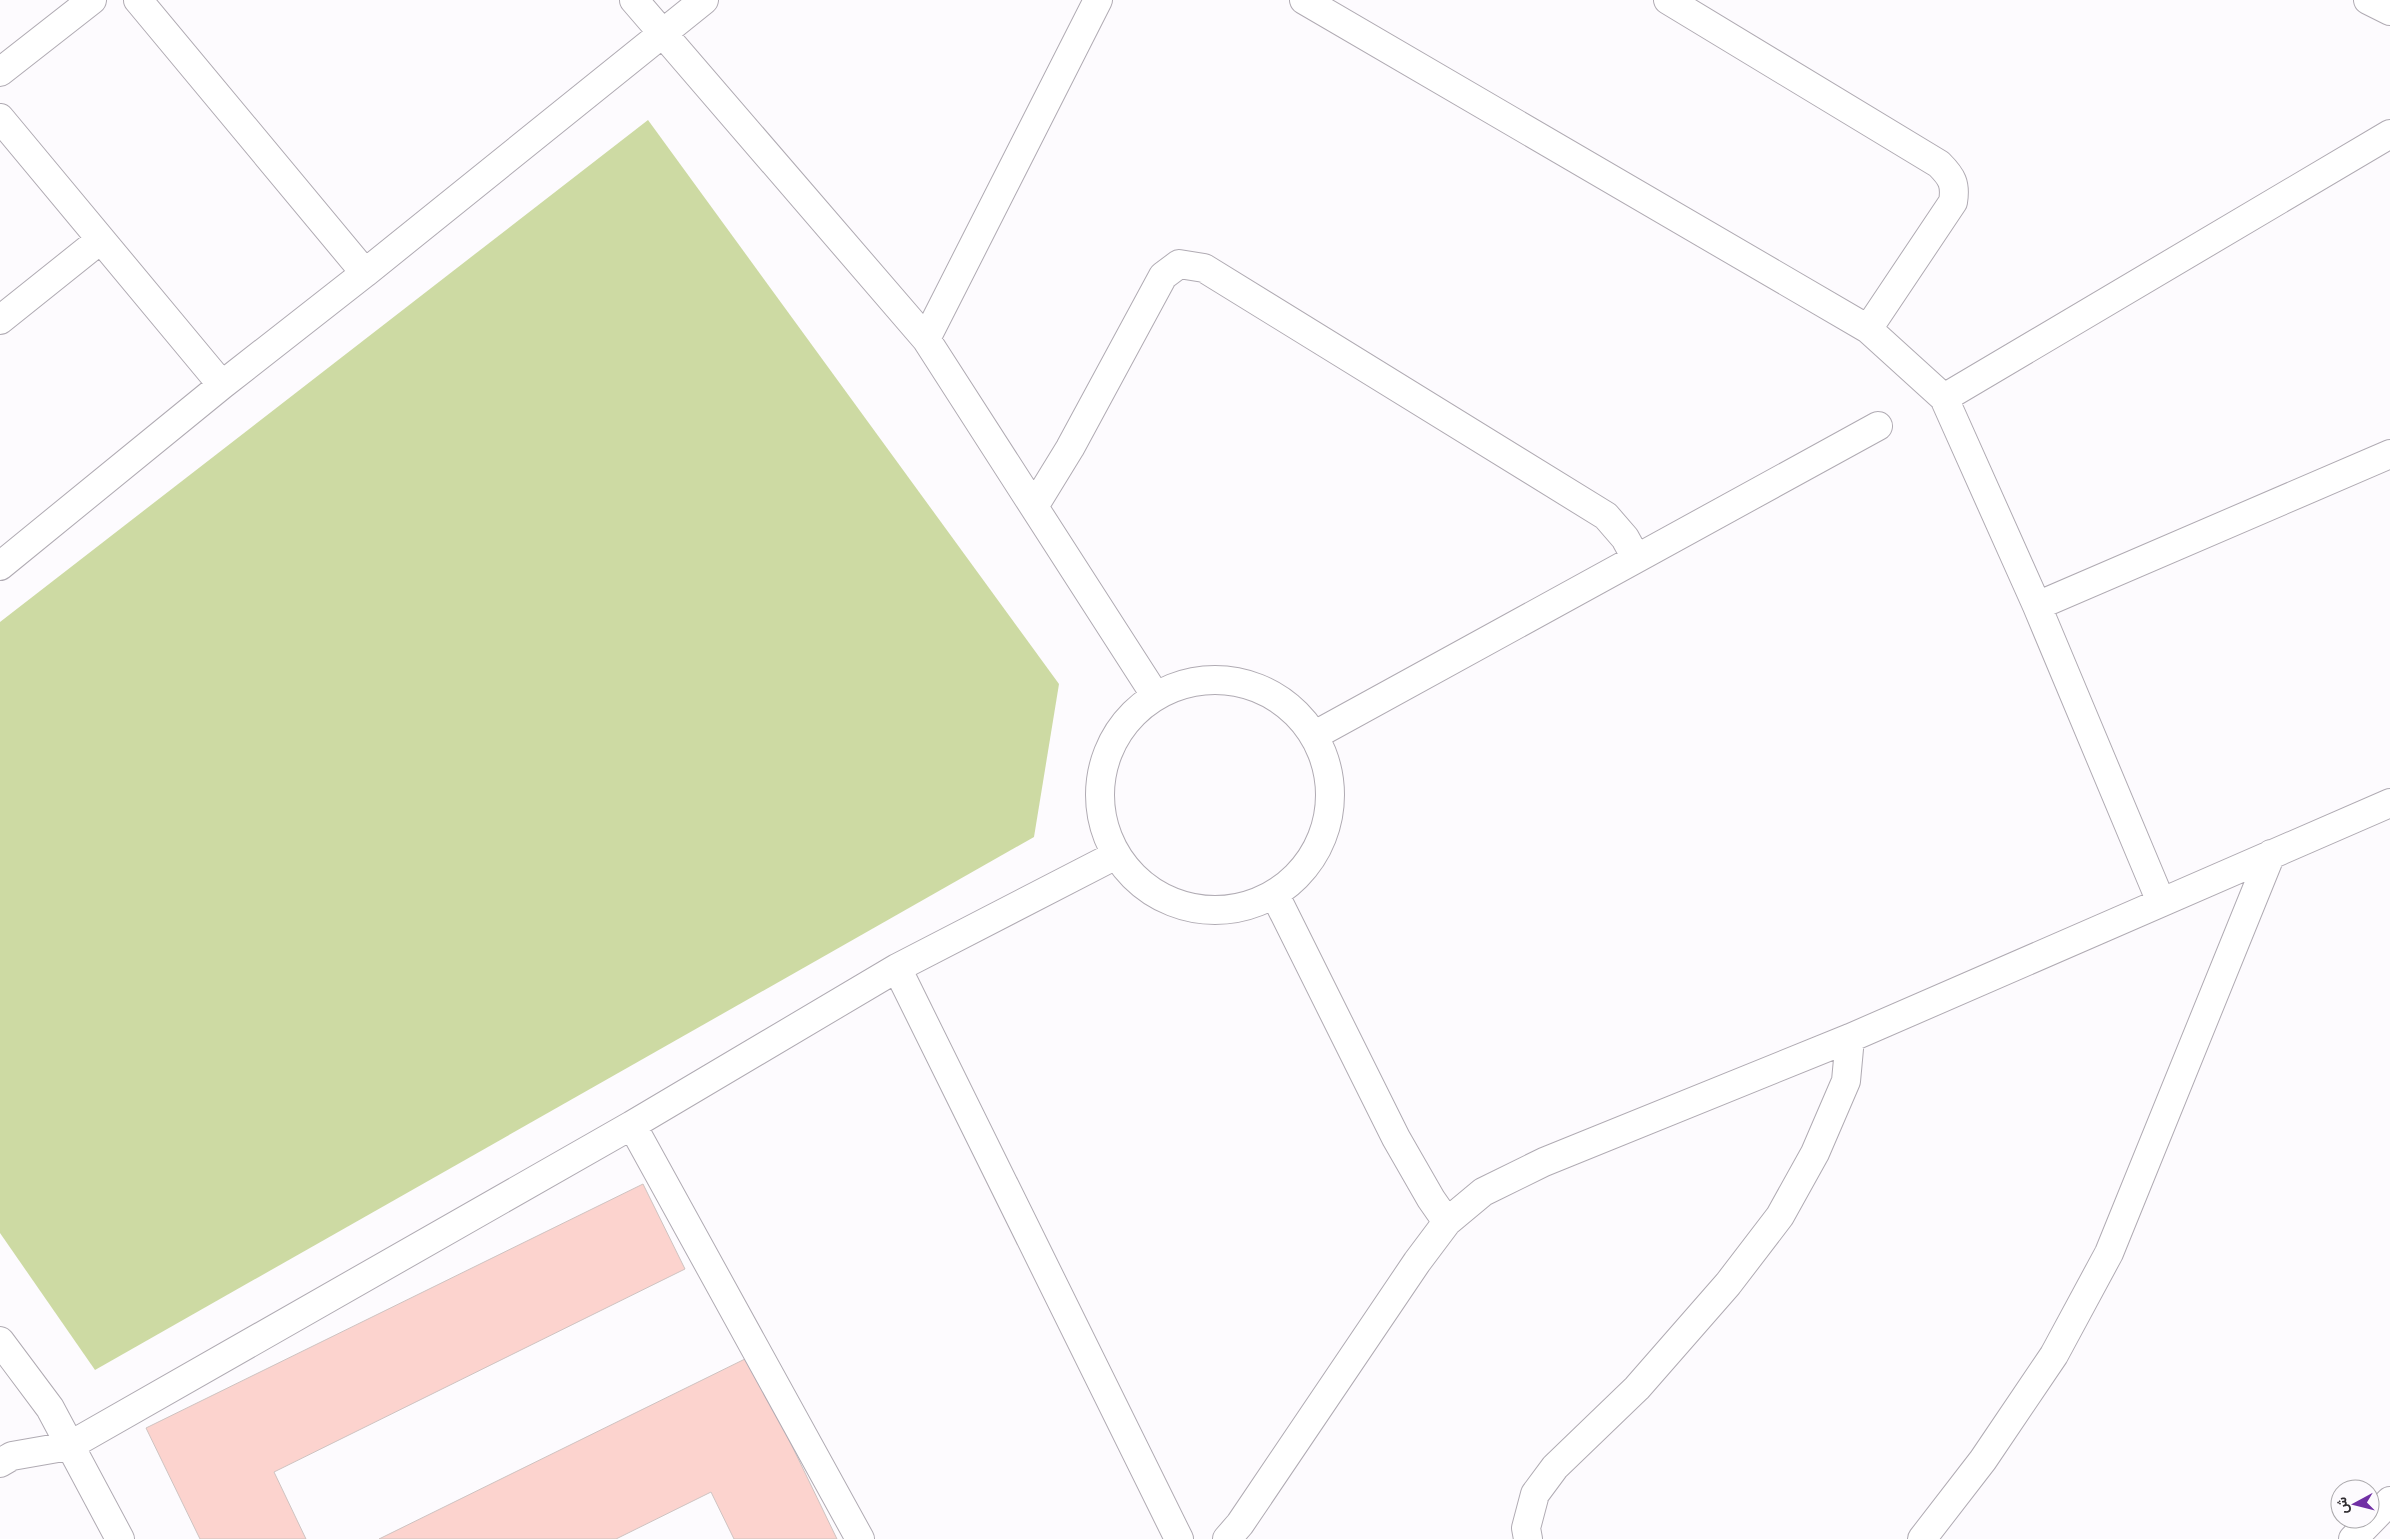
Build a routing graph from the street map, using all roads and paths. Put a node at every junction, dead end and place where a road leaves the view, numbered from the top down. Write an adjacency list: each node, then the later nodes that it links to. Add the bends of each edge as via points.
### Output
1 (92, 0): 11 (street)
2 (138, 0): 15 (street)
3 (634, 0): 10 (street)
4 (704, 0): 10 (street)
5 (1098, 0): 18 (street)
6 (1304, 0): 17 (street)
7 (1668, 0): 17 (street, via 1939,164 1951,176 1955,186 1953,202)
8 (2368, 0): 9 (street)
9 (2390, 11)
10 (663, 33): 15 (street); 18 (street)
11 (0, 72)
12 (0, 118): 14 (street)
13 (2390, 134): 20 (street)
14 (100, 240): 16 (street); 19 (street)
15 (365, 273): 19 (street)
16 (0, 320)
17 (1868, 329): 20 (street)
18 (926, 339): 23 (street)
19 (222, 385): 25 (street)
20 (1944, 398): 26 (street)
21 (1878, 426): 24 (street)
22 (2390, 454): 26 (street)
23 (1035, 505): 24 (street, via 1070,448 1162,276 1179,264 1204,268 1606,516 1625,538); 27 (street)
24 (1636, 558): 28 (street)
25 (0, 566)
26 (2037, 606): 33 (street)
27 (1155, 695): 28 (street, via 1198,679 1243,682 1284,701); 31 (street, via 1122,725 1102,766 1100,812)
28 (1315, 734): 32 (street, via 1330,777 1328,823 1309,864)
29 (2390, 803): 30 (street)
30 (2271, 854): 33 (street); 47 (street, via 2109,1253 2054,1355 1984,1460)
31 (1116, 855): 32 (street, via 1146,889 1187,908 1232,910); 34 (street)
32 (1276, 895): 37 (street, via 1396,1138 1430,1199)
33 (2161, 902): 35 (street)
34 (896, 968): 36 (street); 44 (street)
35 (1850, 1038): 37 (street, via 1544,1162 1483,1192); 46 (street, via 1846,1081 1815,1153 1780,1216 1728,1284 1637,1388 1555,1467 1536,1494 1526,1528)
36 (632, 1126): 39 (street); 43 (street)
37 (1447, 1222): 45 (street)
38 (0, 1341): 39 (street, via 50,1408)
39 (69, 1446): 40 (street, via 12,1456); 42 (street)
40 (0, 1463)
41 (2390, 1501): 48 (street)
42 (120, 1539)
43 (860, 1539)
44 (1179, 1539)
45 (1227, 1539)
46 (1528, 1539)
47 (1922, 1539)
48 (2353, 1539)

